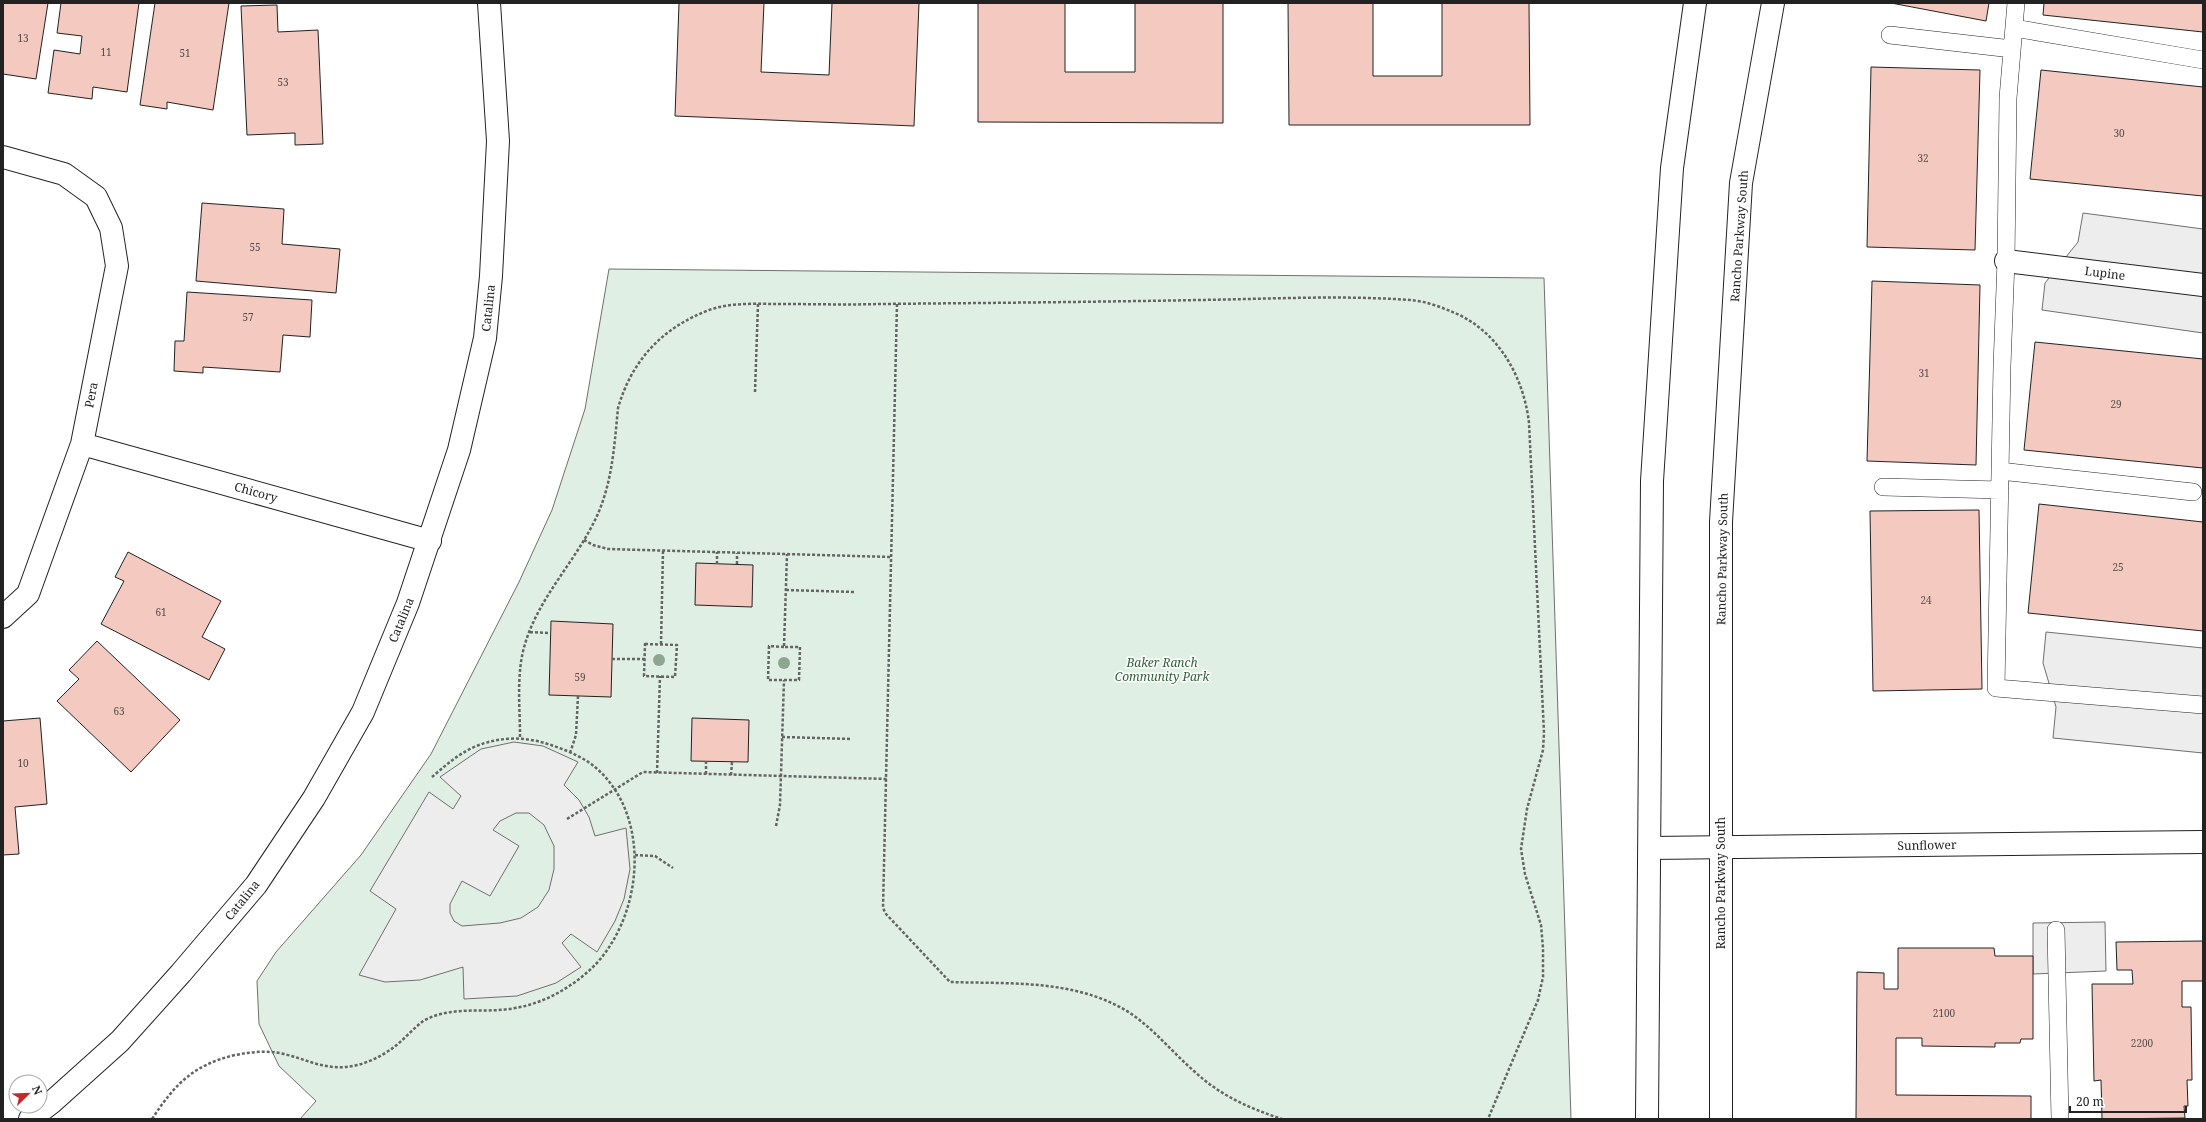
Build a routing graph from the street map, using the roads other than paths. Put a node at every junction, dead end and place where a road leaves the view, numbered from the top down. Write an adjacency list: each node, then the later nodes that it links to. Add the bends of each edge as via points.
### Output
1 (489, 3): 17 (street, Catalina, via 498,141 491,276 484,338 459,450)
2 (1695, 3): 21 (street, via 1672,168 1652,482)
3 (1773, 3): 22 (street, Rancho Parkway South, via 1741,183 1721,522)
4 (2016, 3): 5 (lane)
5 (2014, 28): 7 (lane); 8 (lane)
6 (1890, 35): 7 (lane)
7 (2012, 49): 10 (lane, via 2008,98)
8 (2203, 60)
9 (3, 157): 12 (street, Pera, via 64,174 96,197 111,228 117,266)
10 (2006, 260): 11 (street, Lupine); 13 (lane)
11 (2203, 285)
12 (82, 444): 17 (street, Chicory); 18 (street, Pera, via 28,594)
13 (2000, 471): 15 (lane); 16 (lane)
14 (1883, 487): 15 (lane)
15 (2000, 490): 19 (lane, via 1996,688)
16 (2193, 492)
17 (430, 541): 24 (street, Catalina, via 408,603 363,712 314,798 256,885 120,1041)
18 (3, 616)
19 (2203, 706)
20 (2203, 842): 22 (street, Sunflower)
21 (1650, 848): 22 (street, Sunflower); 25 (street)
22 (1720, 848): 26 (street, Rancho Parkway South)
23 (2056, 930): 27 (lane)
24 (30, 1119)
25 (1647, 1119)
26 (1720, 1119)
27 (2060, 1119)

